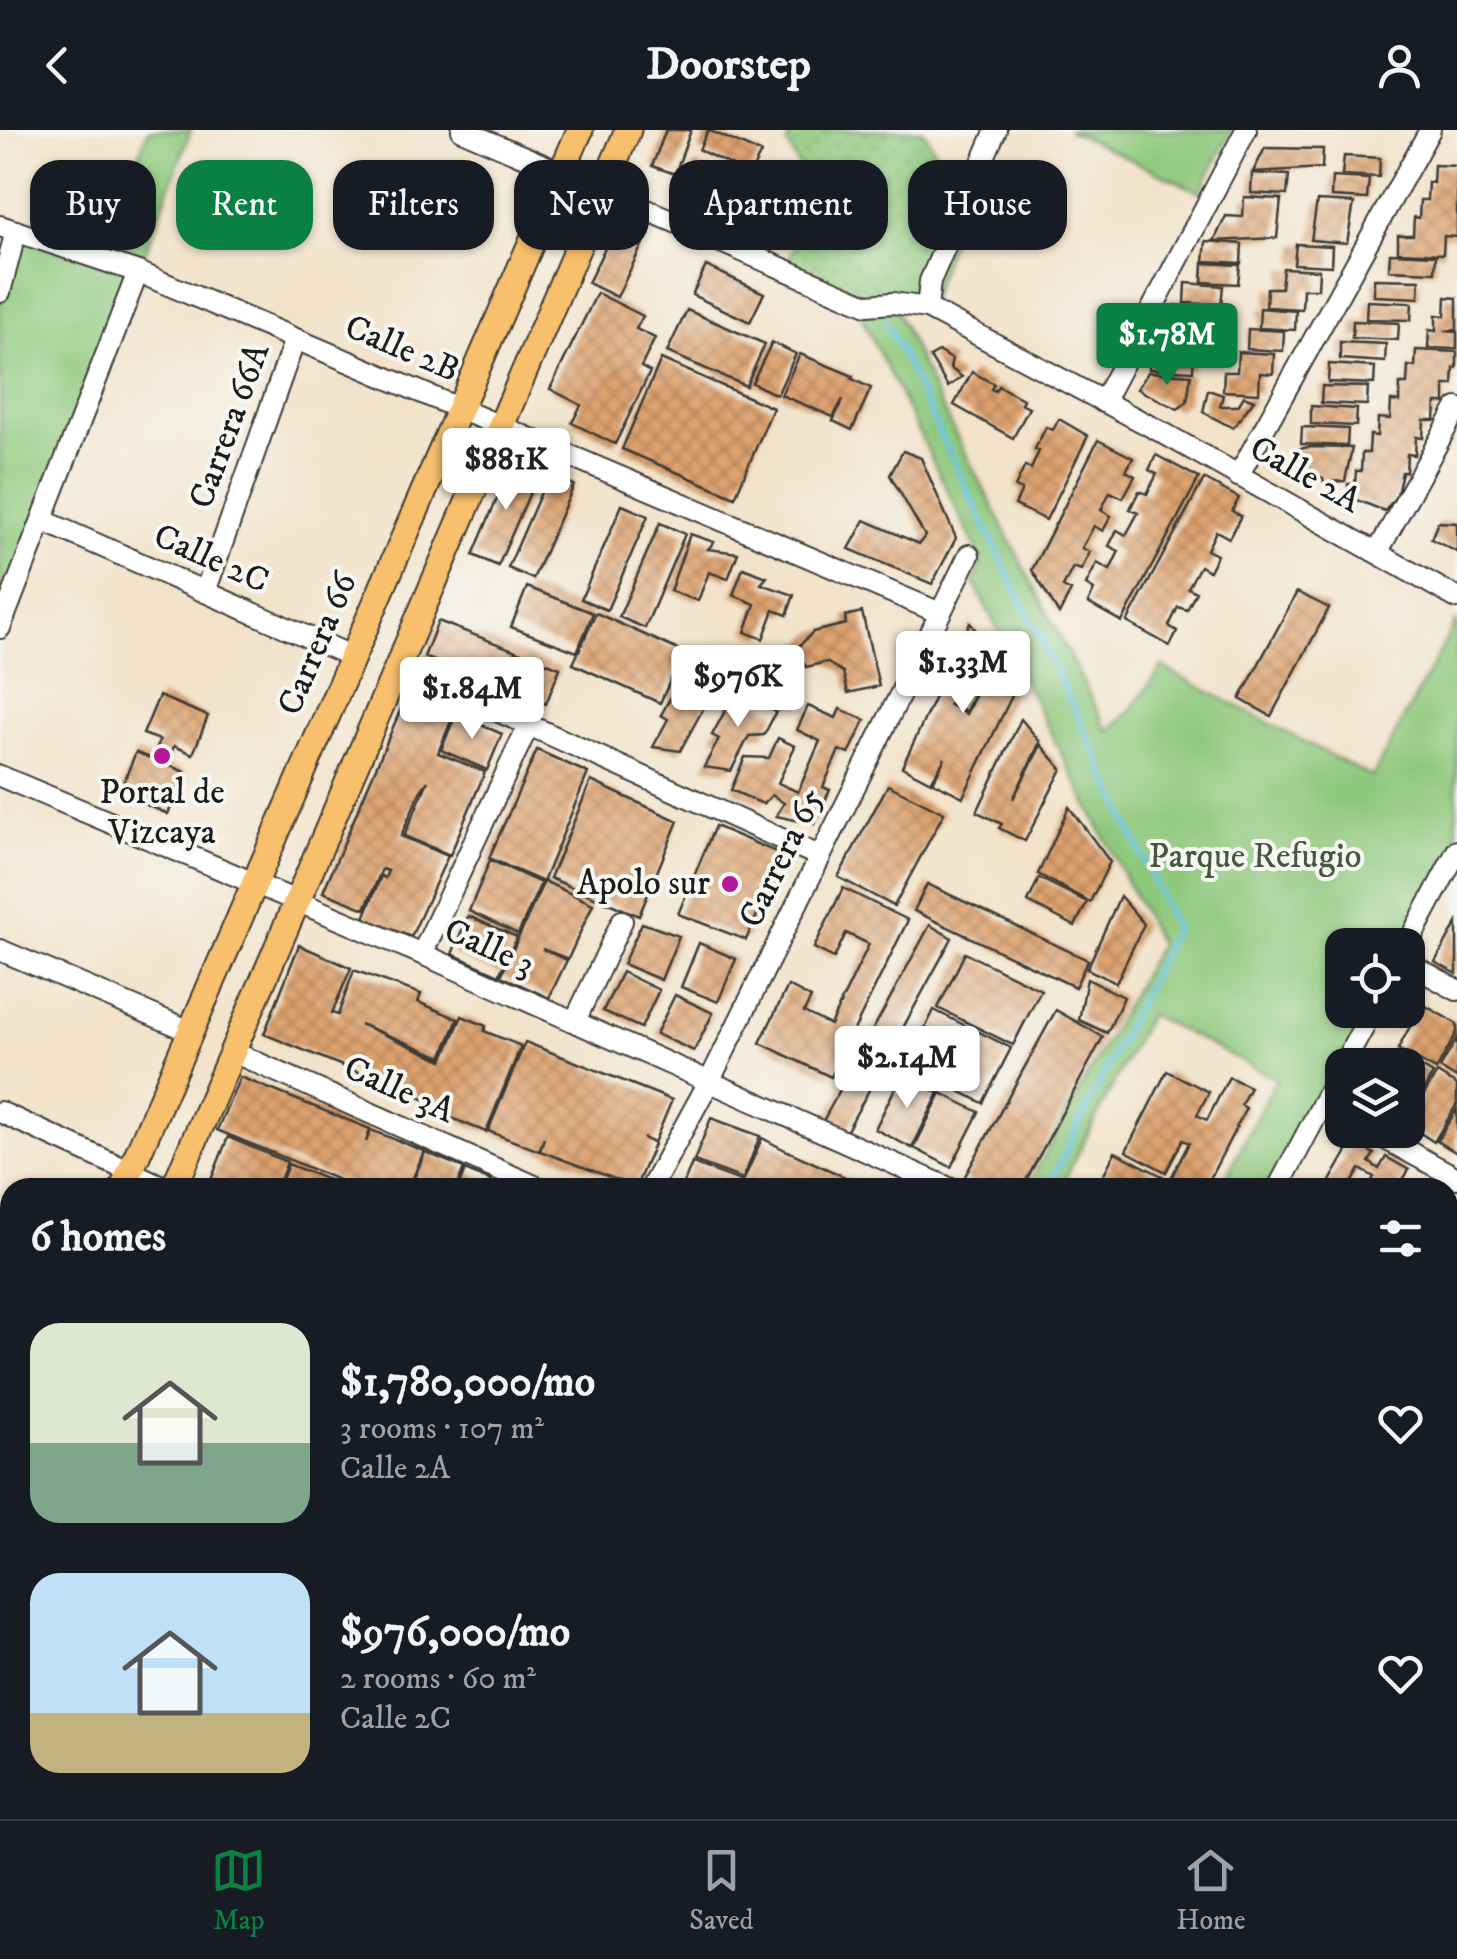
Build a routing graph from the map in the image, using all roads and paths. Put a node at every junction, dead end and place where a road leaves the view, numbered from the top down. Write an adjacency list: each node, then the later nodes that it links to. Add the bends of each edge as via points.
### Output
1 (462, 130): 7 (street, Calle 2A)
2 (580, 130): 8 (main road, Carrera 66)
3 (628, 130): 9 (main road)
4 (996, 130): 16 (street, via 930,280)
5 (1246, 130): 18 (street)
6 (1430, 130): 22 (street)
7 (533, 160)
8 (567, 160)
9 (615, 160)
10 (649, 210): 16 (street, Calle 2A, via 867,305)
11 (8, 228): 14 (street, Calle 2B); 15 (street)
12 (528, 250): 19 (main road, Carrera 66)
13 (576, 250): 21 (main road)
14 (138, 272): 17 (street, Calle 2B); 23 (street)
15 (0, 292)
16 (927, 308): 18 (street, Calle 2A)
17 (296, 338): 19 (street, Calle 2B); 26 (street, Carrera 66A)
18 (1103, 402): 22 (street, Calle 2A)
19 (458, 408): 21 (street, Calle 2B); 30 (main road, Carrera 66)
20 (1457, 408): 24 (street)
21 (500, 427): 28 (street, Calle 2B); 31 (main road)
22 (1238, 476): 24 (street, Calle 2A)
23 (44, 521): 26 (street, Calle 2C); 29 (street)
24 (1377, 553): 27 (street, Calle 2A)
25 (968, 556): 28 (street, Carrera 65)
26 (205, 592): 30 (street, Calle 2C)
27 (1457, 598)
28 (940, 613): 35 (street, Carrera 65)
29 (0, 628)
30 (351, 656): 36 (main road, Carrera 66)
31 (398, 666): 32 (street); 37 (main road)
32 (529, 724): 35 (street); 41 (street)
33 (0, 776): 36 (street, Calle 3)
34 (1457, 851): 39 (street)
35 (819, 856): 47 (street, Carrera 65)
36 (254, 881): 37 (street, Calle 3); 45 (main road, Carrera 66)
37 (297, 901): 41 (street, Calle 3); 46 (main road)
38 (622, 921): 44 (street)
39 (1416, 928)
40 (0, 950): 45 (street)
41 (422, 954): 44 (street, Calle 3)
42 (1425, 972): 43 (street)
43 (1457, 990)
44 (575, 1021): 47 (street, Calle 3)
45 (190, 1032): 54 (main road, Carrera 66)
46 (233, 1052): 55 (main road); 56 (street, Calle 3A)
47 (710, 1080): 57 (street, Carrera 65); 58 (street, Calle 3)
48 (1325, 1099): 49 (street)
49 (1322, 1104): 50 (street); 59 (street)
50 (1325, 1106)
51 (0, 1112): 53 (street)
52 (1403, 1148): 60 (street)
53 (124, 1178)
54 (126, 1178)
55 (178, 1178)
56 (516, 1178)
57 (656, 1178)
58 (927, 1178)
59 (1283, 1178)
60 (1457, 1178)

